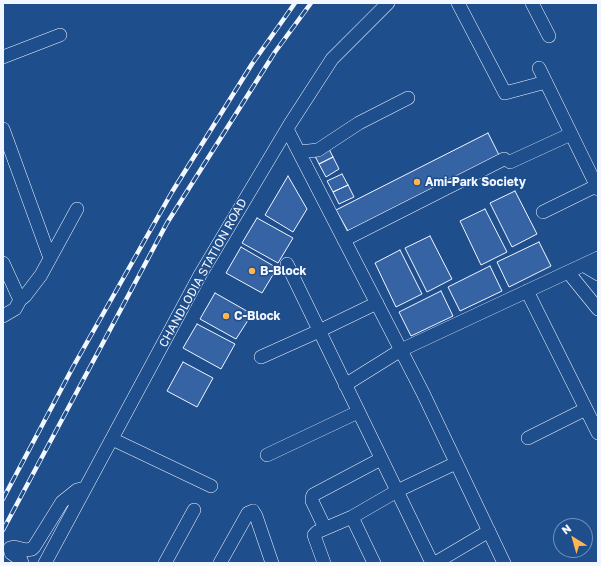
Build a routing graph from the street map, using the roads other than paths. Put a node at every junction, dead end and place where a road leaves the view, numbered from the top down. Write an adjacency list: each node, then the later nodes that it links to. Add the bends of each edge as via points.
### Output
1 (388, 3): 11 (street, CHANDLODIA STATION ROAD, via 332,59)
2 (458, 3): 8 (street, via 505,93)
3 (532, 3): 5 (street)
4 (60, 35): 6 (street)
5 (549, 36)
6 (3, 58)
7 (539, 68): 8 (street)
8 (546, 82): 12 (street)
9 (408, 98): 13 (street, via 360,123 318,150)
10 (3, 129): 18 (street)
11 (287, 129): 13 (street); 38 (street, CHANDLODIA STATION ROAD, via 200,275)
12 (571, 134): 14 (street); 17 (street, via 507,160)
13 (299, 152): 17 (street)
14 (597, 188): 16 (street)
15 (77, 209): 18 (street)
16 (543, 212)
17 (344, 240): 27 (street)
18 (50, 258): 26 (street, via 41,275)
19 (598, 258): 22 (street)
20 (3, 263): 26 (street)
21 (287, 264): 30 (street)
22 (583, 264): 23 (street); 24 (street)
23 (568, 272): 25 (street); 28 (street)
24 (598, 274)
25 (528, 291): 31 (street); 34 (street)
26 (20, 300): 29 (street, via 15,309)
27 (377, 303): 30 (street); 31 (street)
28 (598, 309)
29 (3, 316)
30 (319, 331): 32 (street); 33 (street)
31 (401, 350): 33 (street); 41 (street)
32 (261, 357)
33 (345, 385): 35 (street)
34 (586, 409): 36 (street); 37 (street)
35 (358, 412): 39 (street); 40 (street)
36 (598, 433)
37 (528, 438)
38 (112, 439): 42 (street); 43 (street, CHANDLODIA STATION ROAD)
39 (267, 455)
40 (381, 460): 44 (street); 47 (street, via 313,495 312,501)
41 (456, 463): 44 (street); 48 (street)
42 (212, 486)
43 (85, 488): 49 (street, via 77,490 62,502 32,549 10,548); 50 (street, CHANDLODIA STATION ROAD)
44 (397, 491): 46 (street); 56 (street)
45 (194, 510): 51 (street)
46 (352, 517): 47 (street); 55 (street)
47 (322, 530): 54 (street, via 314,535)
48 (489, 531): 57 (street); 58 (street)
49 (22, 563)
50 (46, 563)
51 (165, 563)
52 (220, 563): 53 (street, via 248,513 252,511)
53 (272, 563)
54 (324, 563)
55 (374, 563)
56 (432, 563)
57 (435, 563)
58 (504, 563)

